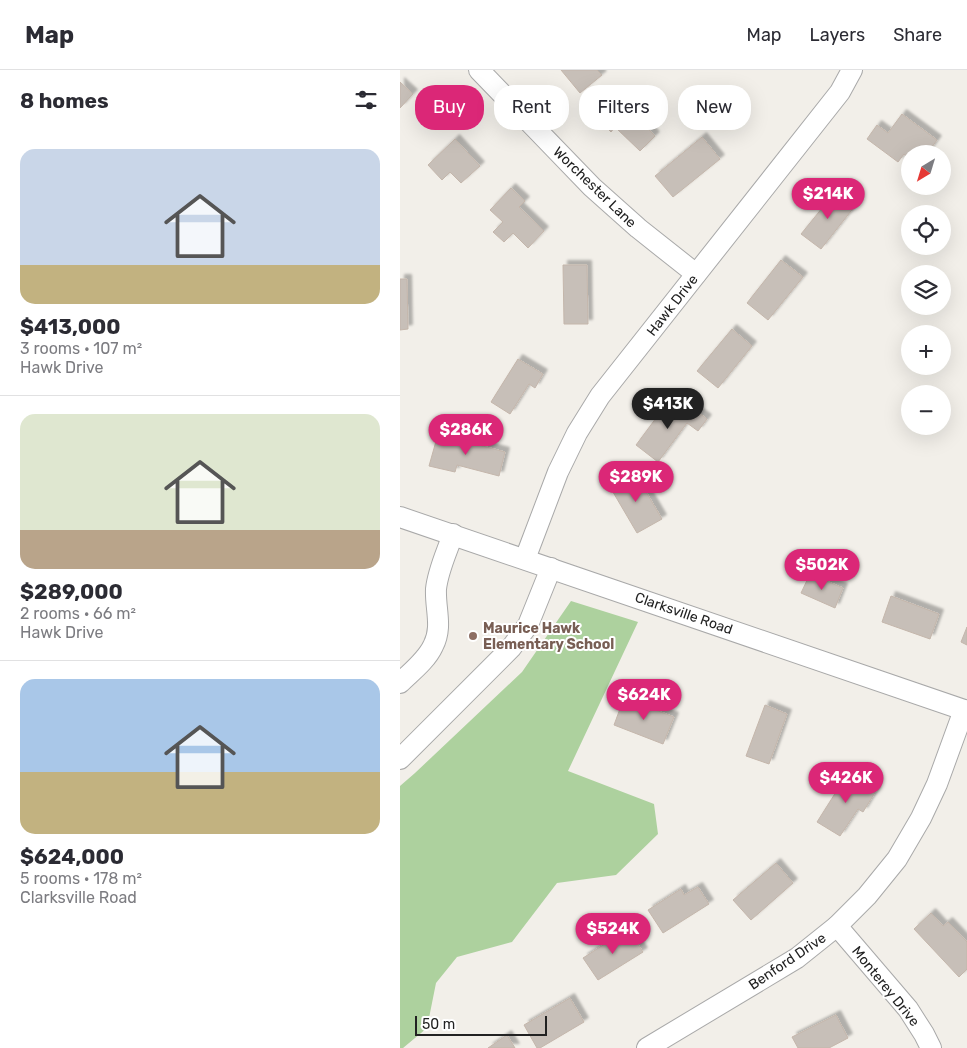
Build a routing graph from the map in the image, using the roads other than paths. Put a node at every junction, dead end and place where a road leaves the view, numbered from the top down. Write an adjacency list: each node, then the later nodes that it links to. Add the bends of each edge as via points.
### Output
1 (479, 70): 3 (street, Worchester Lane, via 592,187)
2 (852, 70): 3 (street, Hawk Drive, via 840,92)
3 (696, 274): 6 (street, Hawk Drive, via 600,396 577,433 558,472)
4 (400, 517): 5 (street, Clarksville Road)
5 (453, 534): 6 (street, Clarksville Road); 8 (street, via 436,588 438,632 424,659)
6 (525, 559): 7 (street, Clarksville Road)
7 (551, 568): 9 (street, Clarksville Road); 10 (street, via 528,625 516,641)
8 (400, 684)
9 (966, 710): 11 (street, Benford Drive, via 937,784 897,859)
10 (400, 758)
11 (837, 926): 12 (street, Benford Drive, via 797,958); 13 (street, Monterey Drive, via 908,1009)
12 (647, 1048)
13 (931, 1048)

